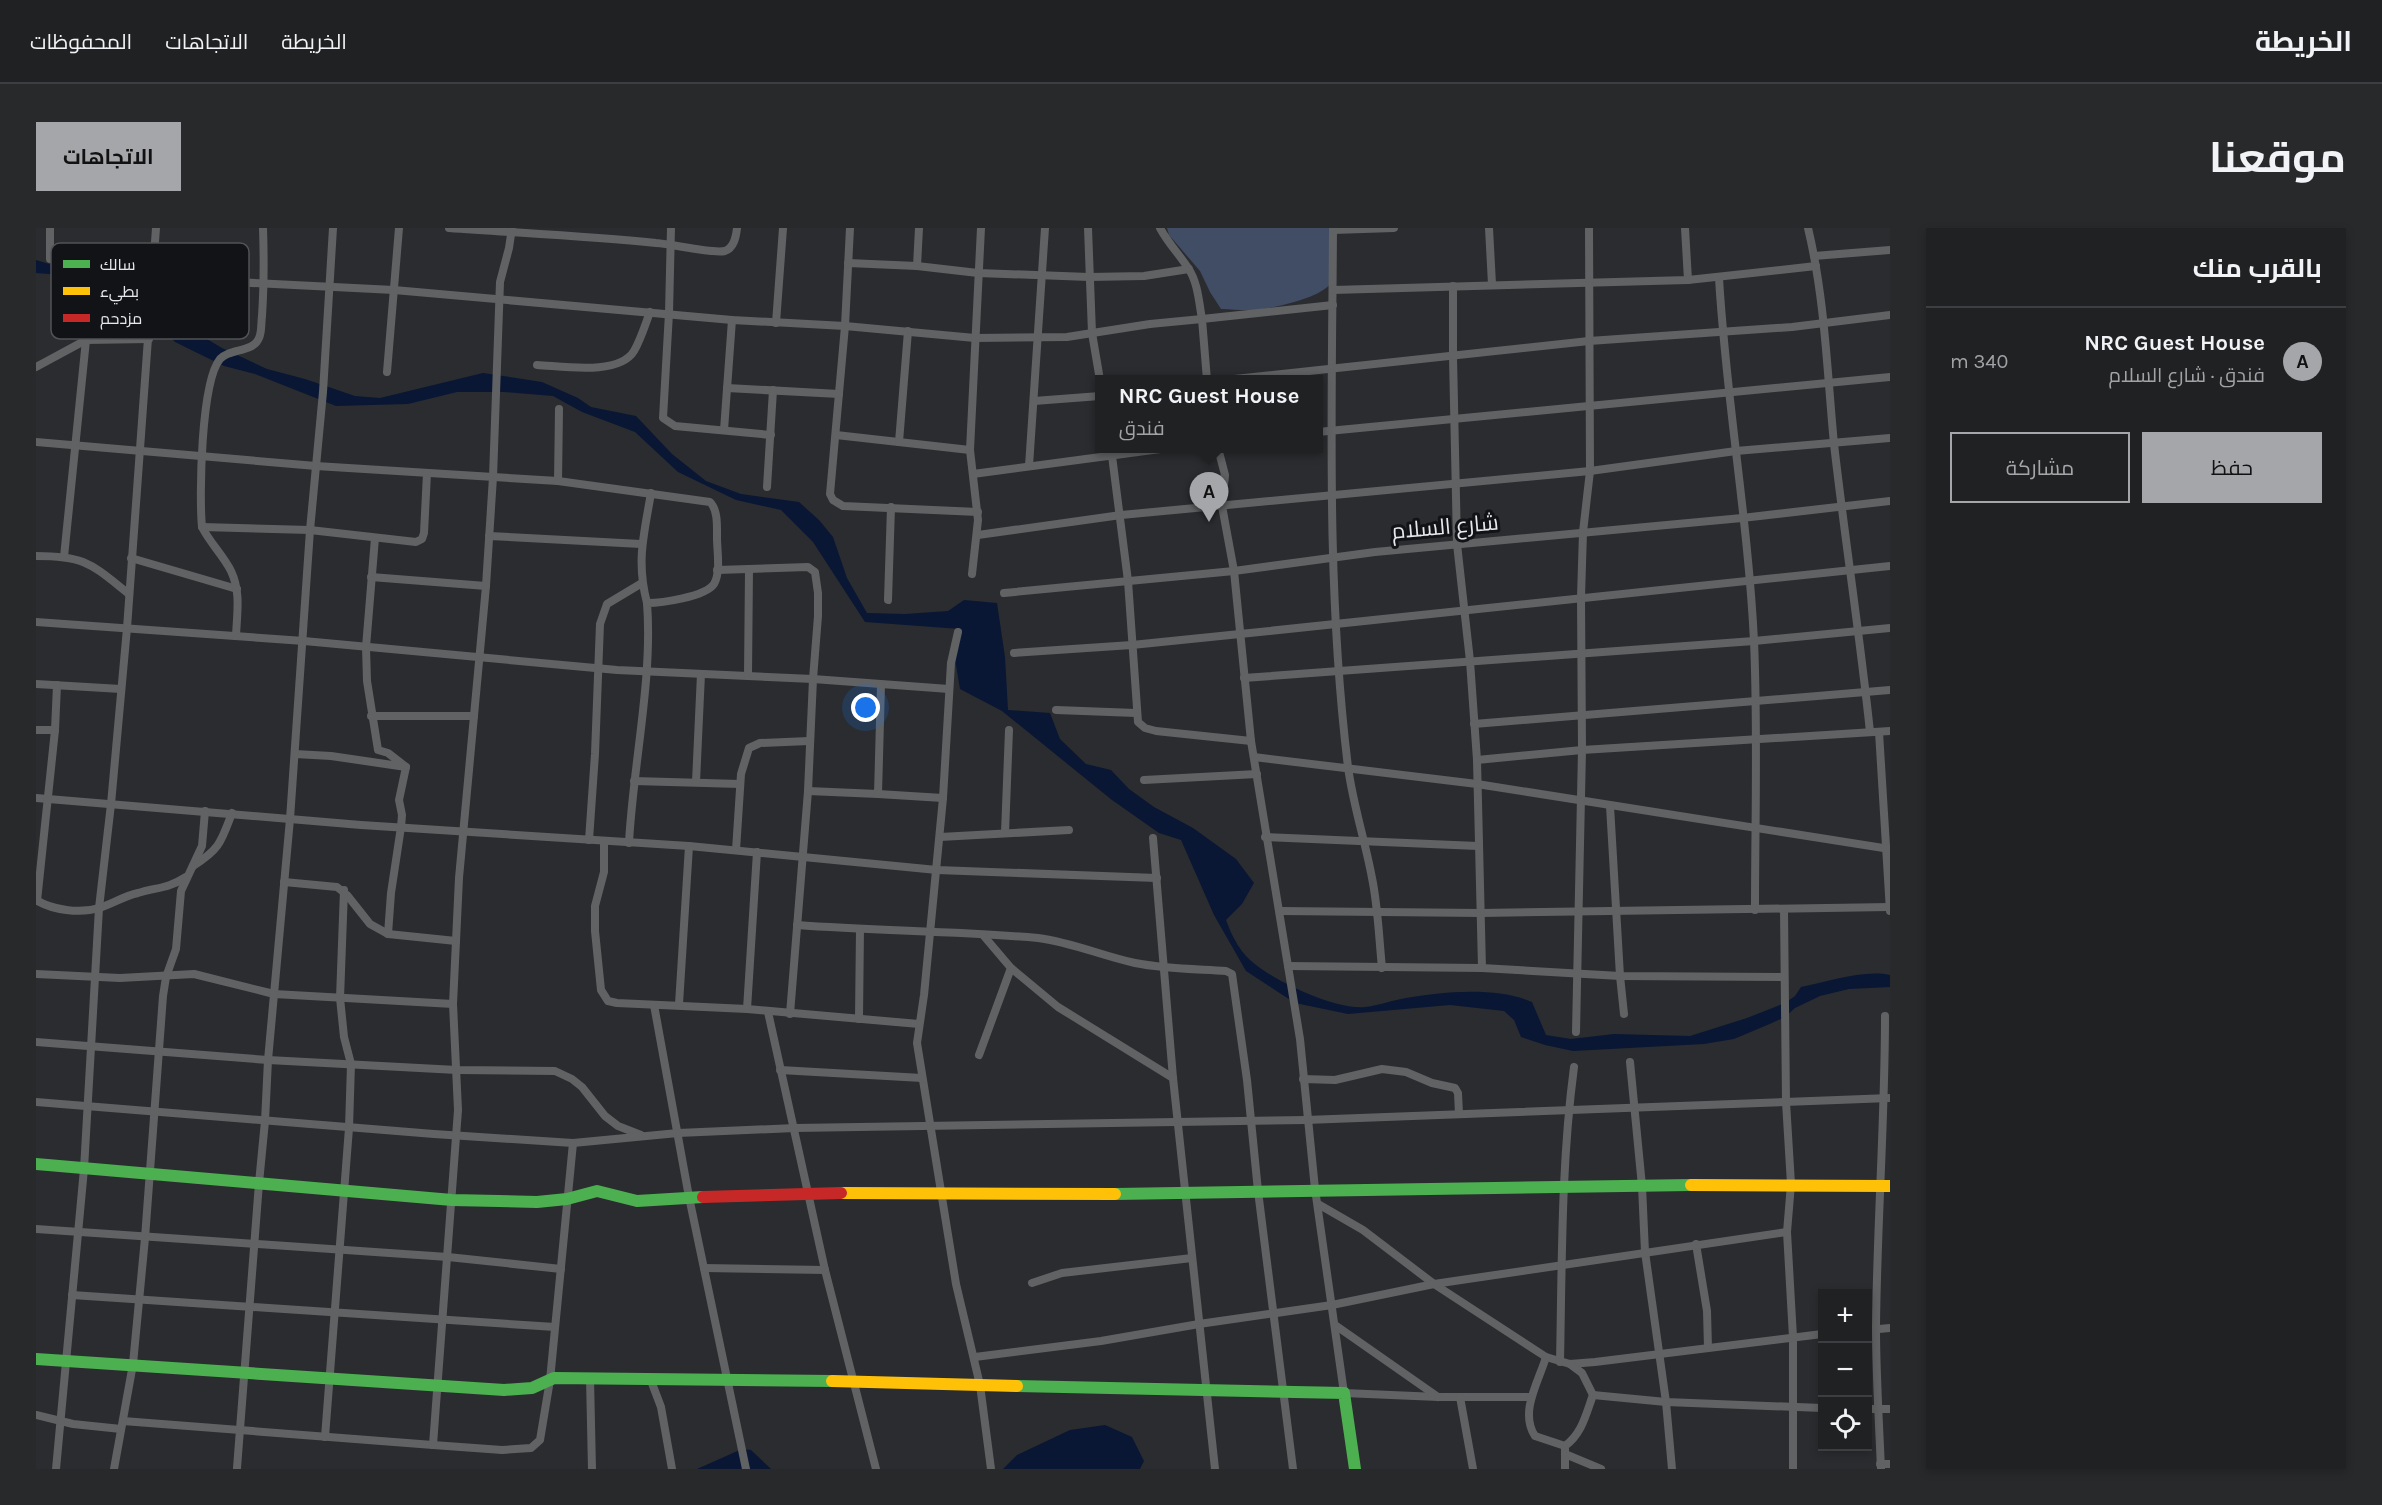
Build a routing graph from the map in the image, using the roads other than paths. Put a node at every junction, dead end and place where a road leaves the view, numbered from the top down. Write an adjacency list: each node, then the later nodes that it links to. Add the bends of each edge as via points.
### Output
1 (50, 228): 28 (street)
2 (156, 228): 24 (street)
3 (263, 228): 40 (street)
4 (333, 228): 42 (street)
5 (399, 228): 44 (street)
6 (449, 228): 22 (street)
7 (670, 228): 25 (street)
8 (736, 228): 25 (street, via 728,250)
9 (783, 228): 53 (street)
10 (850, 228): 29 (street)
11 (920, 228): 31 (street)
12 (981, 228): 33 (street)
13 (1045, 228): 34 (street)
14 (1088, 228): 35 (street)
15 (1160, 228): 32 (street)
16 (1394, 228): 21 (street)
17 (1490, 228): 41 (street)
18 (1589, 228): 39 (street)
19 (1685, 228): 37 (street)
20 (1808, 228): 27 (street)
21 (1333, 229): 45 (street)
22 (512, 230): 23 (street); 46 (street)
23 (576, 231): 25 (street)
24 (155, 243)
25 (670, 244): 49 (street)
26 (1890, 250): 27 (street)
27 (1814, 256): 30 (street)
28 (50, 259)
29 (848, 263): 31 (street); 55 (street)
30 (1816, 266): 36 (street); 54 (street)
31 (917, 267): 33 (street)
32 (1190, 269): 35 (street, via 1144,276); 51 (street)
33 (978, 273): 34 (street); 59 (street)
34 (1042, 275): 35 (street); 61 (street)
35 (1089, 277): 58 (street)
36 (1719, 278): 37 (street); 57 (street)
37 (1688, 280): 39 (street)
38 (249, 282): 40 (street)
39 (1589, 282): 41 (street); 63 (street)
40 (264, 283): 42 (street); 99 (street, via 260,338 253,346 223,356 212,377)
41 (1492, 284): 43 (street)
42 (330, 286): 44 (street); 100 (street)
43 (1454, 286): 45 (street); 64 (street)
44 (394, 290): 46 (street); 68 (street)
45 (1333, 290): 47 (street)
46 (499, 298): 48 (street); 105 (street)
47 (1333, 305): 51 (street); 67 (street)
48 (650, 312): 49 (street); 65 (street, via 633,352 622,362 601,367)
49 (669, 313): 52 (street); 83 (street, via 663,418 675,426)
50 (1890, 315): 54 (street)
51 (1202, 319): 58 (street); 70 (street)
52 (732, 320): 53 (street); 74 (street)
53 (776, 323): 55 (street)
54 (1824, 323): 57 (street); 73 (street)
55 (845, 326): 56 (street); 77 (street)
56 (908, 331): 59 (street); 90 (street)
57 (1722, 332): 63 (street); 76 (street)
58 (1092, 333): 61 (street); 69 (street)
59 (975, 338): 61 (street); 93 (street)
60 (149, 339): 62 (street); 94 (street)
61 (1038, 339): 79 (street)
62 (86, 340): 66 (street); 92 (street)
63 (1589, 341): 64 (street); 80 (street)
64 (1453, 357): 67 (street); 82 (street)
65 (537, 365)
66 (36, 367)
67 (1331, 370): 71 (street); 84 (street)
68 (387, 372)
69 (1099, 375)
70 (1207, 375)
71 (1278, 375)
72 (1890, 377): 73 (street)
73 (1829, 383): 76 (street); 91 (street)
74 (727, 388): 75 (street); 83 (street)
75 (773, 390): 77 (street); 86 (street)
76 (1728, 391): 80 (street); 95 (street)
77 (839, 394): 87 (street)
78 (1095, 396): 79 (street)
79 (1034, 401): 101 (street)
80 (1591, 407): 82 (street); 102 (street)
81 (559, 409): 106 (street)
82 (1454, 419): 84 (street); 107 (street)
83 (724, 430): 86 (street)
84 (1331, 430): 85 (street); 110 (street)
85 (1323, 431)
86 (771, 435): 108 (street)
87 (836, 435): 90 (street); 113 (street, via 829,486 833,500 843,506)
88 (1890, 438): 91 (street)
89 (36, 442): 92 (street)
90 (898, 442): 93 (street)
91 (1834, 443): 95 (street); 114 (street)
92 (75, 445): 94 (street); 127 (street)
93 (970, 450): 104 (street)
94 (140, 451): 99 (street); 128 (street)
95 (1736, 452): 102 (street); 117 (street)
96 (1106, 453): 101 (street)
97 (1112, 453): 116 (street)
98 (1219, 453): 112 (street, via 1225,475)
99 (202, 457): 100 (street); 118 (street)
100 (316, 466): 103 (street); 119 (street)
101 (1029, 466): 104 (street)
102 (1590, 471): 107 (street); 120 (street)
103 (427, 473): 105 (street); 123 (street, via 422,539 416,542)
104 (973, 474): 115 (street)
105 (493, 477): 106 (street); 122 (street)
106 (558, 481): 109 (street)
107 (1456, 484): 110 (street); 125 (street)
108 (767, 487)
109 (651, 494): 124 (street); 132 (street, via 713,504)
110 (1331, 494): 112 (street); 129 (street)
111 (1890, 501): 114 (street, شارع السلام)
112 (1222, 506): 116 (street); 134 (street)
113 (891, 507): 115 (street); 145 (street)
114 (1842, 507): 117 (street, شارع السلام); 133 (street)
115 (978, 512): 121 (street)
116 (1121, 515): 121 (street); 137 (street)
117 (1742, 518): 120 (street, شارع السلام); 138 (street)
118 (202, 527): 119 (street); 141 (street, via 230,570)
119 (310, 530): 123 (street); 156 (street)
120 (1583, 532): 125 (street, شارع السلام); 144 (street)
121 (978, 535): 135 (street)
122 (489, 536): 124 (street); 140 (street)
123 (375, 538): 136 (street)
124 (641, 544): 139 (street)
125 (1457, 544): 129 (street, شارع السلام); 147 (street)
126 (36, 556): 127 (street)
127 (64, 557): 143 (street, via 86,561)
128 (131, 558): 141 (street); 143 (street)
129 (1332, 558): 134 (street, شارع السلام); 149 (street)
130 (1890, 566): 133 (street)
131 (749, 569): 132 (street); 168 (street); 170 (street, via 808,567 815,572 818,616)
132 (717, 570): 146 (street, via 714,584 706,590 667,602)
133 (1850, 570): 138 (street); 152 (street)
134 (1233, 571): 137 (street, شارع السلام); 154 (street)
135 (972, 574)
136 (371, 577): 140 (street); 159 (street)
137 (1128, 581): 142 (street, شارع السلام); 158 (street)
138 (1748, 582): 144 (street); 157 (street)
139 (642, 583): 146 (street); 164 (street, via 615,597 604,609)
140 (486, 586): 162 (street)
141 (237, 590): 155 (street)
142 (1004, 593)
143 (129, 594): 150 (street)
144 (1581, 597): 147 (street); 161 (street)
145 (888, 600)
146 (647, 603): 165 (street)
147 (1464, 611): 149 (street); 163 (street)
148 (36, 622): 150 (street)
149 (1336, 624): 154 (street); 166 (street)
150 (127, 628): 155 (street); 174 (street)
151 (1890, 628): 152 (street)
152 (1858, 631): 157 (street); 177 (street)
153 (958, 632): 175 (street)
154 (1240, 634): 158 (street); 169 (street)
155 (236, 636): 156 (street)
156 (304, 641): 159 (street); 194 (street)
157 (1754, 641): 161 (street); 178 (street)
158 (1132, 645): 160 (street); 180 (street)
159 (366, 647): 162 (street); 182 (street)
160 (1014, 653)
161 (1581, 653): 163 (street); 181 (street)
162 (478, 657): 164 (street); 183 (street)
163 (1470, 661): 166 (street); 184 (street)
164 (597, 668): 165 (street); 225 (street)
165 (646, 672): 167 (street); 201 (street)
166 (1340, 673): 169 (street); 198 (street)
167 (700, 674): 168 (street); 202 (street)
168 (748, 675): 170 (street)
169 (1244, 678): 192 (street)
170 (813, 679): 173 (street); 191 (street)
171 (36, 684): 172 (street)
172 (57, 685): 174 (street); 186 (street)
173 (881, 685): 175 (street); 207 (street)
174 (121, 689): 212 (street)
175 (949, 689): 209 (street)
176 (1890, 690): 177 (street)
177 (1866, 692): 178 (street); 189 (street)
178 (1754, 700): 181 (street); 190 (street)
179 (1056, 710): 180 (street)
180 (1137, 713): 192 (street, via 1141,725 1156,731)
181 (1582, 715): 184 (street); 193 (street)
182 (371, 716): 183 (street); 197 (street, via 378,750)
183 (474, 716): 220 (street)
184 (1474, 724): 196 (street)
185 (36, 730): 186 (street)
186 (55, 730): 210 (street)
187 (1010, 730): 221 (street)
188 (1890, 731): 189 (street)
189 (1875, 732): 190 (street); 205 (street)
190 (1754, 740): 193 (street); 218 (street)
191 (809, 741): 203 (street, via 760,743 749,748); 206 (street)
192 (1251, 741): 195 (street)
193 (1582, 750): 196 (street); 211 (street)
194 (295, 754): 197 (street); 216 (street)
195 (1254, 757): 198 (street); 199 (street)
196 (1477, 760): 204 (street)
197 (406, 767): 217 (street, via 399,800)
198 (1348, 767): 204 (street); 227 (street)
199 (1257, 774): 200 (street); 223 (street)
200 (1144, 780)
201 (634, 781): 202 (street); 228 (street)
202 (696, 782): 203 (street)
203 (740, 784): 232 (street)
204 (1477, 784): 211 (street); 230 (street)
205 (1886, 789): 231 (street)
206 (808, 791): 207 (street); 234 (street)
207 (878, 794): 209 (street)
208 (36, 798): 210 (street)
209 (943, 798): 222 (street)
210 (47, 799): 212 (street); 241 (street)
211 (1580, 801): 213 (street); 244 (street)
212 (111, 804): 214 (street); 242 (street)
213 (1610, 806): 218 (street); 245 (street)
214 (205, 811): 215 (street); 235 (street, via 202,846)
215 (232, 813): 216 (street); 235 (street, via 220,844)
216 (291, 819): 217 (street); 239 (street)
217 (401, 827): 220 (street); 254 (street)
218 (1755, 828): 231 (street); 246 (street)
219 (1069, 830): 221 (street)
220 (464, 832): 225 (street); 256 (street)
221 (1005, 833): 222 (street)
222 (940, 837): 236 (street)
223 (1265, 837): 227 (street); 248 (street)
224 (1153, 838): 238 (street)
225 (590, 840): 226 (street)
226 (604, 841): 228 (street); 272 (street, via 595,915 601,990 612,1003)
227 (1364, 842): 230 (street); 249 (street)
228 (629, 843): 229 (street)
229 (689, 846): 232 (street); 271 (street)
230 (1478, 846): 250 (street)
231 (1888, 849): 243 (street)
232 (736, 850): 233 (street)
233 (757, 852): 234 (street); 273 (street)
234 (801, 856): 236 (street); 251 (street)
235 (193, 866): 237 (street)
236 (937, 870): 238 (street); 253 (street)
237 (186, 877): 242 (street, via 171,886 130,895); 266 (street, via 180,898 176,949)
238 (1157, 878): 258 (street)
239 (284, 882): 240 (street, via 323,884); 268 (street)
240 (344, 890): 254 (street, via 370,924); 269 (street)
241 (36, 900): 242 (street, via 59,909)
242 (99, 908): 265 (street)
243 (1890, 908): 247 (street)
244 (1578, 910): 245 (street); 250 (street); 263 (street)
245 (1615, 910): 246 (street); 264 (street)
246 (1755, 910): 247 (street)
247 (1784, 910): 267 (street)
248 (1280, 911): 249 (street); 257 (street)
249 (1378, 911): 250 (street); 260 (street)
250 (1481, 913): 261 (street)
251 (797, 925): 252 (street); 275 (street)
252 (860, 929): 253 (street); 278 (street)
253 (930, 930): 255 (street); 279 (street)
254 (388, 934): 256 (street)
255 (983, 936): 258 (street, via 1051,940 1102,956); 259 (street)
256 (456, 941): 270 (street)
257 (1288, 966): 260 (street); 293 (street)
258 (1164, 967): 292 (street); 302 (street, via 1226,971 1233,977)
259 (1011, 968): 284 (street); 292 (street, via 1067,1013)
260 (1382, 968): 261 (street)
261 (1482, 968): 263 (street)
262 (36, 974): 265 (street)
263 (1576, 975): 264 (street); 280 (street)
264 (1620, 976): 267 (street); 276 (street)
265 (95, 977): 266 (street); 282 (street)
266 (166, 977): 268 (street, via 194,974); 283 (street)
267 (1784, 977): 296 (street)
268 (274, 994): 269 (street); 285 (street)
269 (340, 998): 270 (street); 287 (street)
270 (453, 1004): 289 (street)
271 (679, 1004): 272 (street); 273 (street)
272 (654, 1005): 309 (street)
273 (747, 1009): 274 (street)
274 (768, 1012): 275 (street); 290 (street)
275 (789, 1014): 278 (street)
276 (1624, 1014)
277 (1885, 1016): 294 (street)
278 (859, 1019): 279 (street)
279 (920, 1024): 291 (street, via 917,1042)
280 (1576, 1032)
281 (36, 1042): 282 (street)
282 (91, 1046): 283 (street); 298 (street)
283 (159, 1051): 285 (street); 300 (street)
284 (979, 1055)
285 (267, 1060): 287 (street); 304 (street)
286 (1630, 1062): 297 (street)
287 (351, 1064): 289 (street); 307 (street)
288 (1574, 1067): 299 (street)
289 (457, 1070): 310 (street); 311 (street, via 561,1073 582,1088 618,1126)
290 (780, 1070): 291 (street); 308 (street)
291 (922, 1078): 306 (street)
292 (1173, 1078): 305 (street)
293 (1303, 1079): 301 (street, via 1335,1080 1382,1069 1406,1072 1455,1088); 303 (street)
294 (1887, 1098): 296 (street); 320 (street)
295 (36, 1102): 298 (street)
296 (1786, 1102): 297 (street); 317 (street)
297 (1635, 1107): 299 (street); 319 (street)
298 (87, 1108): 300 (street); 314 (street)
299 (1569, 1109): 301 (street); 318 (street)
300 (155, 1113): 304 (street); 315 (street)
301 (1459, 1114): 303 (street)
302 (1250, 1120): 303 (street); 305 (street); 323 (street)
303 (1306, 1120): 321 (street)
304 (265, 1121): 307 (street); 316 (street)
305 (1178, 1121): 306 (street); 326 (street)
306 (930, 1126): 308 (street); 324 (street)
307 (349, 1128): 310 (street); 322 (street)
308 (795, 1128): 309 (street); 325 (street)
309 (678, 1134): 311 (street); 327 (street)
310 (457, 1136): 312 (street); 329 (street)
311 (644, 1136): 312 (street)
312 (573, 1143): 328 (street)
313 (36, 1164): 314 (street)
314 (84, 1169): 315 (street); 332 (street)
315 (150, 1173): 316 (street); 334 (street)
316 (259, 1183): 322 (street); 335 (street)
317 (1791, 1184): 319 (street); 320 (street); 333 (street)
318 (1563, 1186): 319 (street); 321 (street); 341 (street)
319 (1642, 1186): 338 (street)
320 (1885, 1186): 358 (street)
321 (1315, 1189): 323 (street); 330 (street)
322 (344, 1190): 329 (street); 337 (street)
323 (1258, 1191): 326 (street); 352 (street)
324 (942, 1192): 325 (street); 326 (street); 363 (street, via 956,1284)
325 (809, 1194): 327 (street); 344 (street)
326 (1185, 1194): 340 (street)
327 (689, 1197): 328 (street, via 637,1201 597,1191); 342 (street)
328 (567, 1199): 329 (street, via 519,1203); 343 (street)
329 (452, 1200): 339 (street)
330 (1318, 1204): 346 (street, via 1364,1230); 349 (street)
331 (36, 1229): 332 (street)
332 (79, 1231): 334 (street); 347 (street)
333 (1787, 1232): 336 (street); 360 (street)
334 (146, 1238): 335 (street); 348 (street)
335 (255, 1244): 337 (street); 350 (street)
336 (1696, 1244): 338 (street); 361 (street, via 1707,1311)
337 (338, 1249): 339 (street); 351 (street)
338 (1645, 1252): 341 (street); 362 (street)
339 (448, 1257): 343 (street); 353 (street)
340 (1192, 1258): 345 (street, via 1062,1273); 354 (street)
341 (1562, 1266): 346 (street); 367 (street)
342 (704, 1268): 344 (street); 374 (street)
343 (561, 1269): 356 (street)
344 (825, 1270): 376 (street)
345 (1032, 1283)
346 (1434, 1284): 349 (street); 364 (street)
347 (72, 1295): 348 (street); 366 (street)
348 (140, 1298): 350 (street); 368 (street)
349 (1332, 1305): 352 (street); 355 (street)
350 (249, 1308): 351 (street); 370 (street)
351 (334, 1313): 353 (street); 371 (street)
352 (1272, 1313): 354 (street); 380 (street)
353 (443, 1321): 356 (street); 378 (street)
354 (1199, 1324): 363 (street); 379 (street)
355 (1335, 1325): 381 (street); 384 (street)
356 (555, 1328): 375 (street)
357 (1890, 1328): 358 (street)
358 (1872, 1330): 390 (street)
359 (1818, 1334): 360 (street)
360 (1793, 1337): 361 (street); 387 (street)
361 (1708, 1348): 362 (street)
362 (1658, 1354): 369 (street); 386 (street)
363 (975, 1357): 377 (street)
364 (1546, 1357): 367 (street); 383 (street)
365 (36, 1359): 366 (street)
366 (66, 1360): 368 (street); 393 (street)
367 (1560, 1362): 369 (street)
368 (134, 1364): 370 (street); 394 (street)
369 (1570, 1364): 382 (street, via 1582,1373)
370 (244, 1372): 371 (street); 395 (street)
371 (330, 1378): 378 (street); 396 (street)
372 (590, 1378): 373 (street); 375 (street); 404 (street)
373 (650, 1378): 374 (street); 405 (street, via 661,1407)
374 (727, 1379): 376 (street); 406 (street)
375 (550, 1380): 378 (street, via 532,1388 504,1390); 397 (street, via 540,1440 531,1449)
376 (852, 1382): 377 (street); 407 (street)
377 (980, 1385): 379 (street); 408 (street)
378 (438, 1386): 397 (street)
379 (1207, 1390): 380 (street); 409 (street)
380 (1283, 1392): 381 (street); 410 (street)
381 (1344, 1393): 384 (street); 411 (street)
382 (1593, 1395): 386 (street); 398 (street, via 1578,1435)
383 (1532, 1396): 385 (street); 398 (street, via 1532,1431)
384 (1438, 1397): 385 (street)
385 (1460, 1397): 412 (street)
386 (1666, 1402): 387 (street); 415 (street)
387 (1792, 1408): 388 (street); 416 (street)
388 (1818, 1408)
389 (1872, 1408): 390 (street)
390 (1879, 1409): 391 (street); 400 (street)
391 (1890, 1409)
392 (36, 1415): 393 (street)
393 (62, 1422): 394 (street); 402 (street)
394 (122, 1425): 395 (street); 403 (street)
395 (240, 1429): 396 (street); 401 (street)
396 (325, 1437): 397 (street)
397 (433, 1445)
398 (1564, 1450): 413 (street); 414 (street)
399 (1890, 1464): 400 (street)
400 (1880, 1466)
401 (237, 1468)
402 (56, 1469)
403 (114, 1469)
404 (592, 1469)
405 (672, 1469)
406 (746, 1469)
407 (876, 1469)
408 (991, 1469)
409 (1215, 1469)
410 (1293, 1469)
411 (1355, 1469)
412 (1473, 1469)
413 (1565, 1469)
414 (1601, 1469)
415 (1672, 1469)
416 (1793, 1469)

